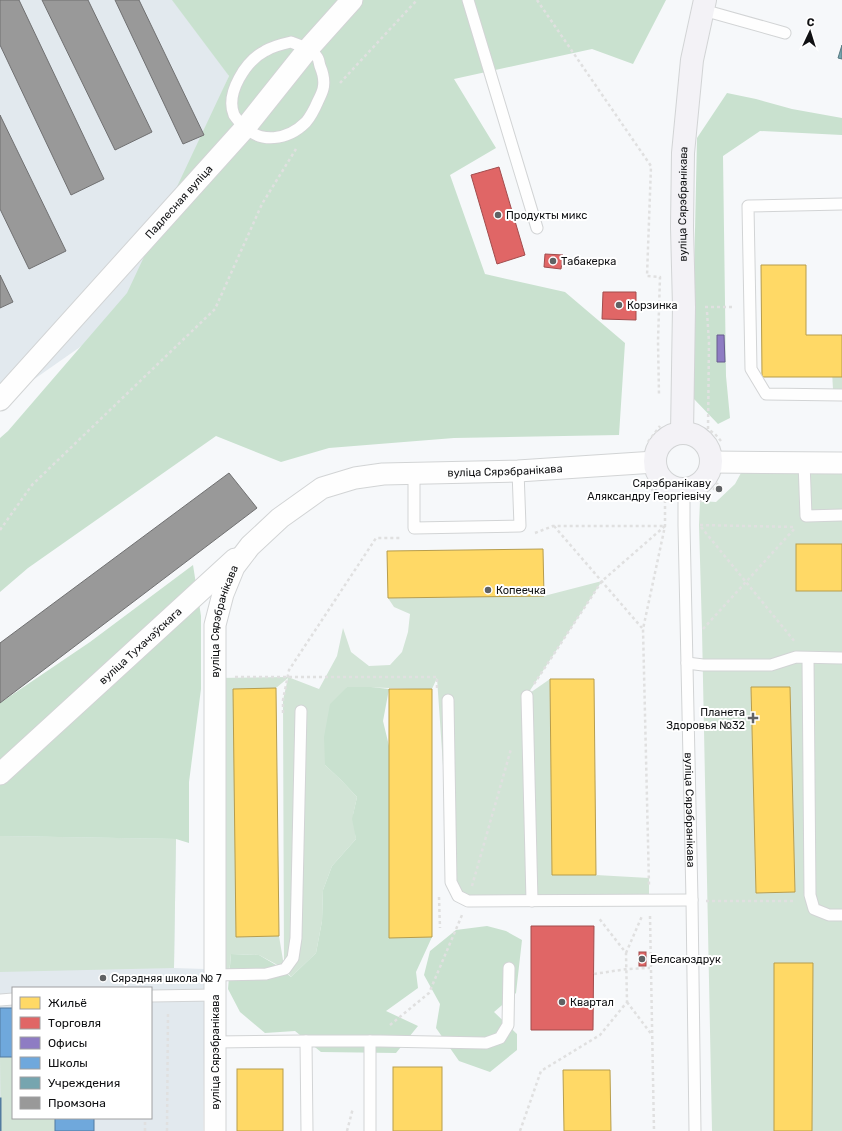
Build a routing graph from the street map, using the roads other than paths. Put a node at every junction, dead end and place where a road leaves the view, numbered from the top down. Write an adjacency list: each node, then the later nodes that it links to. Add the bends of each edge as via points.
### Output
1 (352, 0): 5 (street, Падлесная вуліца)
2 (468, 0): 8 (lane)
3 (704, 5): 4 (lane); 11 (street, вуліца Сярэбранікава, via 692,60 683,153)
4 (785, 32)
5 (308, 49): 6 (street, Падлесная вуліца); 6 (lane, via 291,42 276,45 254,58 244,68 234,93 232,108 234,116); 6 (lane, via 317,57 324,75 323,89 306,121 293,132 274,138 258,137)
6 (245, 128): 10 (street, Падлесная вуліца)
7 (842, 204): 9 (lane, via 748,206 751,369 766,394)
8 (537, 228)
9 (842, 395)
10 (0, 400)
11 (682, 433): 12 (street, via 666,439); 13 (street, via 699,439)
12 (649, 462): 16 (street, вуліца Сярэбранікава); 18 (street, via 667,484)
13 (717, 462): 14 (street); 18 (street, via 700,484)
14 (804, 462): 15 (street); 19 (lane, via 806,516)
15 (842, 462)
16 (518, 472): 17 (street, вуліца Сярэбранікава); 17 (lane, via 520,526 414,528)
17 (414, 473): 20 (street, вуліца Сярэбранікава, via 355,478 322,488)
18 (684, 489): 23 (lane, вуліца Сярэбранікава)
19 (842, 515)
20 (280, 518): 27 (street, вуліца Тухачэўскага); 32 (street, вуліца Сярэбранікава, via 250,546 234,568 223,594 215,625)
21 (808, 658): 22 (lane); 23 (lane, via 796,657 771,665); 30 (lane, via 810,895 814,909 829,915)
22 (842, 658)
23 (687, 663): 28 (lane, вуліца Сярэбранікава)
24 (526, 696): 29 (lane)
25 (448, 700): 29 (lane, via 451,882 458,896 468,901)
26 (300, 711): 32 (lane, via 296,938 293,958 285,969)
27 (0, 774)
28 (692, 900): 29 (lane); 42 (lane, вуліца Сярэбранікава)
29 (532, 901)
30 (842, 914)
31 (509, 968): 37 (lane, via 508,1025 500,1038 486,1043)
32 (215, 985): 33 (lane, via 169,996); 38 (street, вуліца Сярэбранікава)
33 (152, 996)
34 (12, 999): 35 (lane)
35 (0, 1000)
36 (306, 1041): 37 (lane); 38 (lane); 40 (lane)
37 (370, 1041): 41 (lane)
38 (215, 1042): 39 (street, вуліца Сярэбранікава)
39 (215, 1131)
40 (306, 1131)
41 (370, 1131)
42 (695, 1131)

